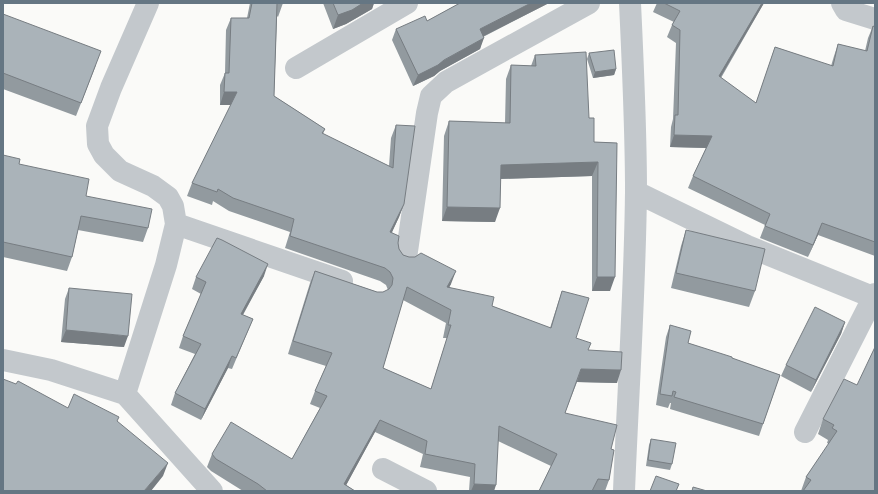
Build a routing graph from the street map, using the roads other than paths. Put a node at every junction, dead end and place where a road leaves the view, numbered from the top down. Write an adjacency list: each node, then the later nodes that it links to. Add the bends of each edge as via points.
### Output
1 (148, 3): 9 (street, via 97,126 98,144 104,155 120,172 153,186 168,197 173,206)
2 (407, 3): 7 (street)
3 (589, 3): 10 (street, via 446,82 431,96)
4 (630, 3): 8 (street, via 635,94)
5 (842, 3): 6 (street, via 846,10)
6 (875, 19)
7 (296, 68)
8 (636, 192): 12 (street, via 747,246); 19 (street)
9 (176, 224): 11 (street); 14 (street, via 166,265)
10 (406, 258)
11 (362, 288)
12 (874, 296): 15 (street)
13 (3, 360): 14 (street, via 51,370)
14 (125, 394): 17 (street)
15 (805, 432)
16 (384, 469): 18 (street)
17 (212, 491)
18 (426, 491)
19 (624, 491)

